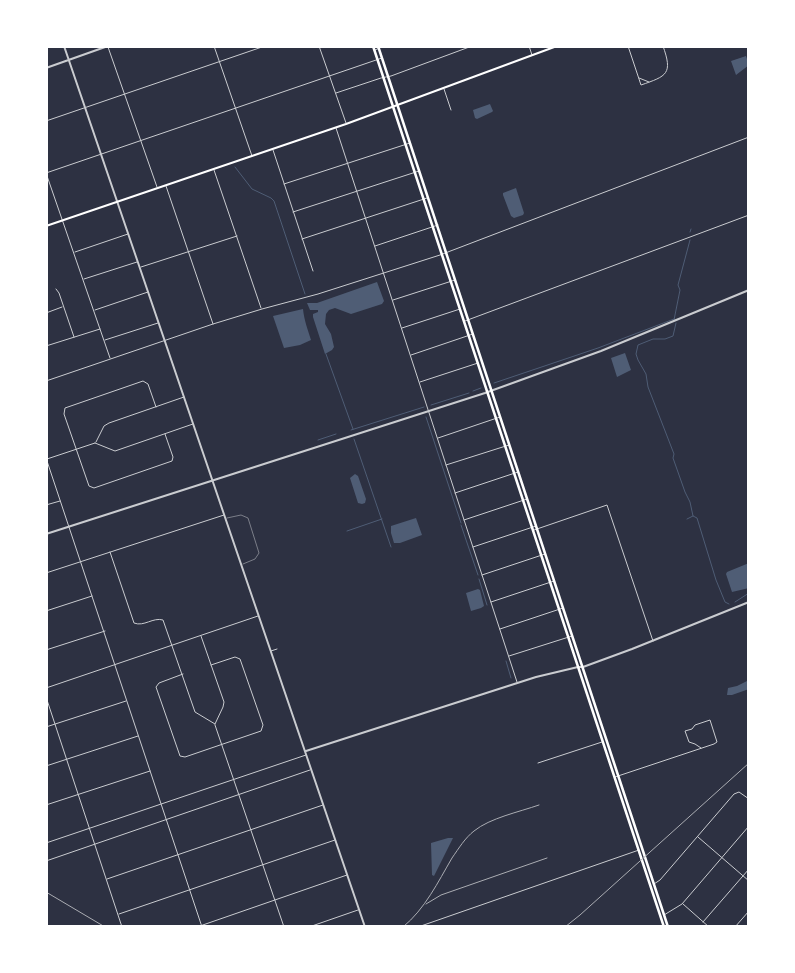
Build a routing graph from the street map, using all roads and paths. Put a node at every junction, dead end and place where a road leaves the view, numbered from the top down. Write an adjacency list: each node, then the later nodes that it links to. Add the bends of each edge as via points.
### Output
1 (64, 46): 16 (street)
2 (108, 46): 16 (street); 26 (street)
3 (214, 46): 18 (street)
4 (265, 46): 18 (street)
5 (319, 46): 20 (street)
6 (384, 46): 12 (street)
7 (472, 46): 22 (street)
8 (529, 46): 14 (street)
9 (557, 46): 14 (main road)
10 (628, 46): 23 (street)
11 (663, 46): 24 (street, via 668,70 664,76)
12 (378, 47): 13 (street); 15 (main road)
13 (373, 48): 17 (main road)
14 (532, 55): 25 (main road)
15 (382, 58): 17 (street); 22 (main road)
16 (68, 60): 19 (street); 30 (street)
17 (377, 60): 20 (street); 21 (main road)
18 (220, 62): 26 (street); 31 (street)
19 (46, 68)
20 (330, 76): 27 (street); 31 (street)
21 (384, 77): 22 (street); 27 (street); 29 (main road)
22 (388, 77): 28 (main road)
23 (638, 78): 24 (street); 24 (street, via 641,85)
24 (651, 82)
25 (444, 88): 28 (main road); 32 (street)
26 (125, 94): 30 (street); 37 (street)
27 (336, 94): 34 (street)
28 (398, 105): 29 (main road); 38 (main road)
29 (393, 107): 34 (main road); 39 (main road)
30 (85, 108): 33 (street); 41 (street)
31 (236, 108): 37 (street); 42 (street)
32 (451, 110)
33 (46, 121)
34 (346, 124): 35 (main road)
35 (336, 128): 40 (main road); 43 (street)
36 (749, 137): 66 (street)
37 (141, 141): 41 (street); 50 (street)
38 (411, 143): 39 (street); 45 (main road)
39 (406, 145): 43 (street); 46 (main road)
40 (273, 149): 42 (main road); 48 (street)
41 (101, 154): 47 (street); 54 (street)
42 (252, 156): 44 (main road)
43 (347, 164): 48 (street); 51 (street)
44 (214, 169): 49 (main road); 63 (street)
45 (420, 171): 46 (street); 52 (main road)
46 (415, 172): 51 (street); 53 (main road)
47 (46, 173): 58 (street)
48 (284, 184): 55 (street)
49 (166, 186): 50 (main road); 68 (street)
50 (158, 188): 54 (main road)
51 (356, 191): 55 (street); 57 (street)
52 (428, 198): 53 (street); 59 (main road)
53 (424, 199): 57 (street); 61 (main road)
54 (118, 202): 58 (main road); 62 (street)
55 (293, 212): 64 (street)
56 (749, 214): 87 (street)
57 (365, 218): 64 (street); 65 (street)
58 (63, 220): 60 (main road); 67 (street)
59 (438, 225): 61 (street); 66 (main road)
60 (46, 226)
61 (433, 227): 65 (street); 69 (main road)
62 (128, 234): 67 (street); 70 (street)
63 (237, 236): 68 (street); 84 (street)
64 (302, 239): 72 (street)
65 (374, 246): 73 (street)
66 (446, 251): 69 (street); 75 (main road)
67 (74, 252): 74 (street)
68 (188, 252): 71 (street); 90 (street)
69 (442, 253): 73 (street); 76 (main road)
70 (138, 262): 71 (street); 74 (street)
71 (140, 267): 79 (street)
72 (313, 271)
73 (383, 273): 80 (street); 84 (street)
74 (83, 280): 85 (street)
75 (456, 280): 76 (street); 82 (main road)
76 (451, 281): 80 (street); 83 (main road)
77 (56, 289): 81 (street)
78 (749, 290): 105 (street, via 597,353)
79 (148, 292): 85 (street); 88 (street)
80 (392, 300): 92 (street)
81 (63, 307): 86 (street); 95 (street)
82 (465, 307): 83 (street); 87 (main road)
83 (460, 308): 89 (main road); 92 (street)
84 (262, 309): 90 (street)
85 (94, 310): 91 (street)
86 (46, 313)
87 (469, 320): 89 (street); 93 (main road)
88 (159, 322): 96 (street); 97 (street)
89 (464, 322): 94 (main road)
90 (213, 324): 97 (street)
91 (100, 328): 95 (street); 96 (street)
92 (401, 328): 99 (street)
93 (474, 334): 94 (street); 101 (main road)
94 (469, 336): 99 (street); 102 (main road)
95 (74, 337): 98 (street)
96 (104, 340): 100 (street)
97 (165, 341): 100 (street); 107 (street)
98 (46, 346)
99 (410, 355): 104 (street)
100 (111, 360): 103 (street)
101 (483, 362): 102 (street); 105 (main road)
102 (478, 363): 104 (street); 106 (main road)
103 (46, 381)
104 (419, 382): 109 (street)
105 (492, 390): 106 (street); 110 (main road)
106 (488, 392): 109 (street); 111 (main road)
107 (184, 397): 108 (street); 112 (street)
108 (156, 407): 115 (street, via 106,424); 118 (street, via 148,384 143,381 67,407 64,410)
109 (428, 412): 114 (street); 125 (street)
110 (501, 417): 111 (street); 116 (main road)
111 (496, 419): 114 (street); 117 (main road)
112 (194, 424): 113 (street); 125 (street)
113 (165, 434): 115 (street, via 113,451); 118 (street, via 172,461 91,488)
114 (437, 438): 120 (street)
115 (95, 443): 118 (street)
116 (510, 444): 117 (street); 121 (main road)
117 (505, 446): 120 (street); 122 (main road)
118 (76, 449): 119 (street)
119 (46, 459): 123 (street)
120 (446, 465): 126 (street)
121 (519, 472): 122 (street); 127 (main road)
122 (514, 473): 126 (street); 128 (main road)
123 (52, 474): 124 (street); 129 (street)
124 (46, 476)
125 (213, 480): 131 (street); 134 (street)
126 (455, 493): 133 (street)
127 (528, 499): 128 (street); 135 (main road)
128 (523, 500): 133 (street); 136 (main road)
129 (60, 501): 130 (street); 134 (street)
130 (46, 505)
131 (224, 514): 132 (street); 139 (street)
132 (226, 518): 143 (street); 143 (lane, via 241,515 248,518 259,553 256,559)
133 (464, 520): 138 (street)
134 (69, 527): 137 (street); 142 (street)
135 (537, 527): 136 (street); 140 (main road); 160 (street, via 607,505)
136 (533, 529): 138 (street); 141 (main road)
137 (46, 534)
138 (472, 547): 145 (street)
139 (110, 552): 142 (street); 161 (street, via 134,622 139,624 162,619)
140 (546, 554): 141 (street); 146 (main road)
141 (541, 555): 145 (street); 147 (main road)
142 (81, 561): 144 (street); 148 (street)
143 (242, 564): 154 (street)
144 (46, 573)
145 (481, 575): 149 (street)
146 (555, 581): 147 (street); 151 (main road)
147 (550, 582): 149 (street); 152 (main road)
148 (92, 596): 153 (street); 156 (street)
149 (490, 602): 155 (street)
150 (749, 602): 160 (street)
151 (564, 608): 152 (street); 158 (main road)
152 (559, 610): 155 (street); 159 (main road)
153 (46, 611)
154 (259, 616): 157 (street); 164 (street)
155 (499, 629): 165 (street)
156 (104, 631): 163 (street); 166 (street)
157 (201, 635): 161 (street); 167 (street)
158 (573, 635): 159 (street); 169 (main road)
159 (568, 637): 165 (street); 168 (main road)
160 (653, 641): 169 (street)
161 (173, 645): 166 (street); 170 (street)
162 (277, 649): 164 (street)
163 (46, 650)
164 (271, 651): 184 (street)
165 (508, 657): 171 (street)
166 (116, 665): 172 (street); 174 (street)
167 (211, 665): 178 (street, via 224,705); 182 (street, via 235,657 241,660 263,729)
168 (578, 667): 169 (street); 171 (street); 176 (main road)
169 (583, 667): 175 (main road)
170 (183, 674): 178 (street, via 197,714); 182 (street, via 159,683 156,689 178,754 185,757)
171 (517, 683): 184 (street)
172 (46, 688)
173 (46, 697): 177 (street)
174 (127, 700): 177 (street); 180 (street)
175 (601, 721): 176 (street); 190 (main road)
176 (596, 722): 181 (main road)
177 (55, 724): 179 (street); 185 (street)
178 (215, 724): 182 (street)
179 (46, 727)
180 (139, 735): 185 (street); 189 (street)
181 (603, 742): 186 (street); 191 (main road)
182 (222, 744): 192 (street)
183 (701, 748): 183 (street, via 717,742 710,720 685,731 689,742); 190 (street)
184 (306, 753): 188 (street); 192 (street)
185 (67, 759): 187 (street); 193 (street)
186 (538, 763)
187 (46, 766)
188 (312, 769): 194 (street); 198 (street)
189 (151, 770): 193 (street); 197 (street)
190 (619, 776): 191 (street); 207 (main road)
191 (614, 777): 208 (main road)
192 (234, 779): 194 (street); 197 (street)
193 (78, 794): 196 (street); 201 (street)
194 (239, 794): 199 (street); 202 (street)
195 (749, 800): 203 (street, via 738,792 734,794)
196 (46, 804)
197 (162, 804): 199 (street); 201 (street)
198 (324, 804): 202 (street); 204 (street)
199 (167, 819): 206 (street); 209 (street)
200 (749, 826): 210 (street)
201 (90, 829): 205 (street); 206 (street)
202 (251, 829): 209 (street); 212 (street)
203 (698, 836): 210 (street); 218 (street)
204 (335, 840): 212 (street); 214 (street)
205 (46, 843)
206 (95, 844): 211 (street); 216 (street)
207 (643, 849): 208 (street); 218 (main road)
208 (638, 850): 219 (main road); 235 (street)
209 (179, 854): 216 (street); 220 (street)
210 (722, 857): 215 (street); 222 (street)
211 (46, 860)
212 (263, 864): 220 (street); 221 (street)
213 (749, 868): 215 (street)
214 (347, 875): 221 (street); 223 (street)
215 (743, 876): 217 (street); 228 (street)
216 (107, 879): 225 (street)
217 (749, 881)
218 (654, 883): 219 (street); 226 (main road)
219 (650, 885): 227 (main road)
220 (190, 890): 225 (street); 229 (street)
221 (275, 900): 229 (street); 232 (street)
222 (682, 904): 226 (street); 228 (street)
223 (359, 910): 233 (street); 234 (street)
224 (749, 911): 239 (street)
225 (118, 914): 230 (street)
226 (664, 914): 227 (street); 237 (main road)
227 (660, 916): 236 (main road)
228 (703, 922): 238 (street)
229 (202, 926): 231 (street)
230 (122, 927)
231 (197, 927)
232 (284, 927)
233 (309, 927)
234 (365, 927)
235 (418, 927)
236 (664, 927)
237 (668, 927)
238 (709, 927)
239 (735, 927)

